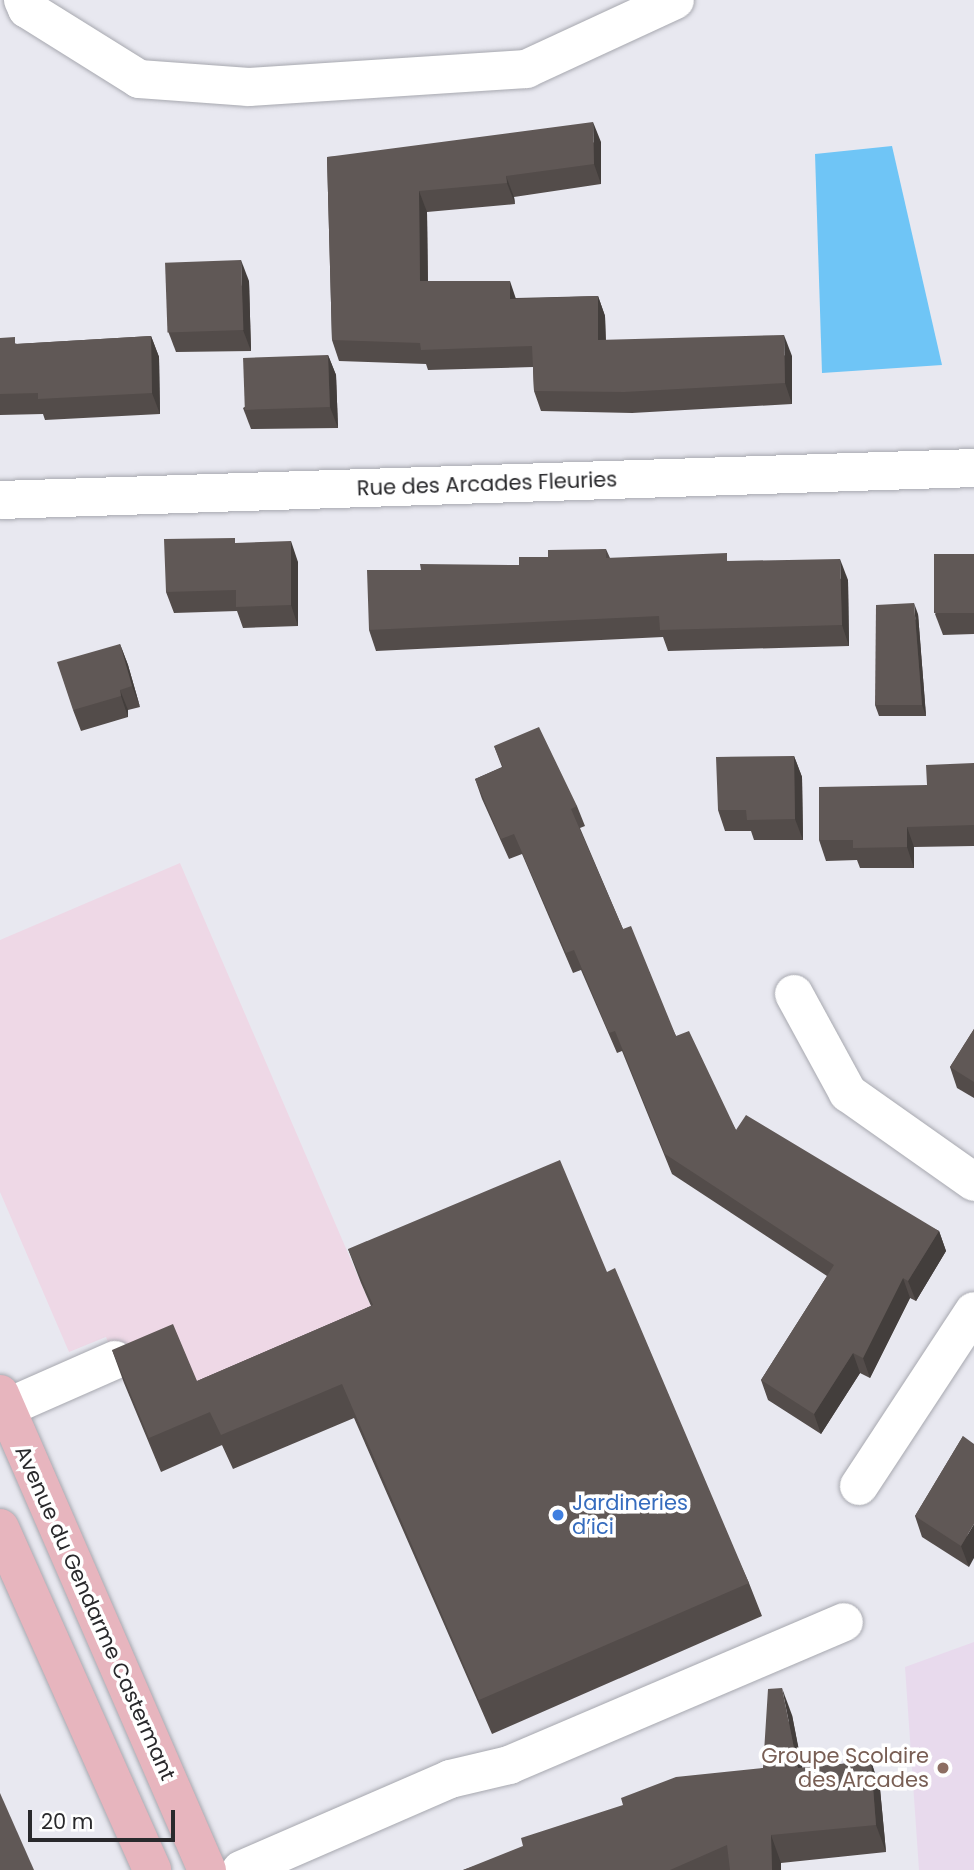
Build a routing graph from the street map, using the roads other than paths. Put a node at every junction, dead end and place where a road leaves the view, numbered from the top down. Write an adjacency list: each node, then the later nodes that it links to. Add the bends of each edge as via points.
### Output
1 (23, 0): 2 (street, via 27,9 139,79 249,87 526,69)
2 (675, 0)
3 (974, 468): 4 (street, Rue des Arcades Fleuries)
4 (0, 500)
5 (794, 994): 6 (street, via 848,1093)
6 (974, 1182)
7 (974, 1311): 10 (street)
8 (115, 1360): 9 (street)
9 (3, 1401): 14 (main road, Avenue du Gendarme Castermant)
10 (859, 1486)
11 (0, 1528): 13 (main road)
12 (844, 1622): 15 (street, via 509,1765 450,1779)
13 (152, 1870)
14 (207, 1870)
15 (241, 1870)

